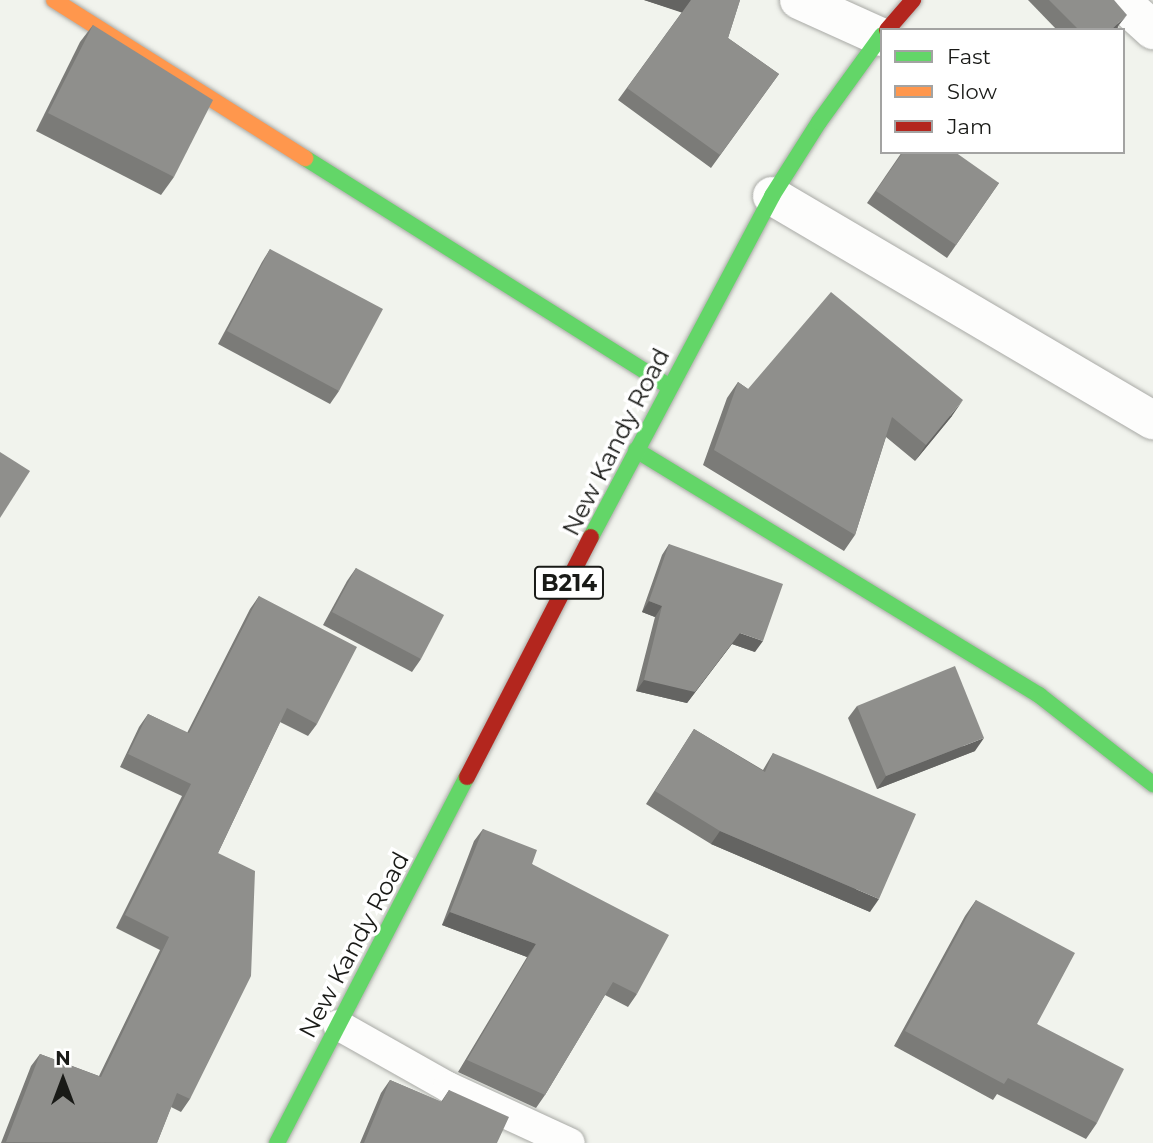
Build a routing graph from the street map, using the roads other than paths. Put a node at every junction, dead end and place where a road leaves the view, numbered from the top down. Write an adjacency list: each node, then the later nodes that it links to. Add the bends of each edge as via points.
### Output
1 (54, 0): 10 (street)
2 (799, 0): 7 (street)
3 (913, 0): 5 (street, New Kandy Road / B214)
4 (1120, 0): 6 (street)
5 (888, 28)
6 (1153, 30)
7 (880, 33)
8 (880, 38): 9 (street, New Kandy Road / B214)
9 (772, 196): 10 (street, New Kandy Road / B214); 11 (street)
10 (669, 386): 12 (street, New Kandy Road / B214)
11 (1153, 421)
12 (636, 450): 13 (street, via 1039,695); 14 (street, New Kandy Road / B214)
13 (1153, 784)
14 (338, 1025): 15 (street, New Kandy Road / B214); 16 (lane, via 448,1087)
15 (277, 1143)
16 (570, 1143)

